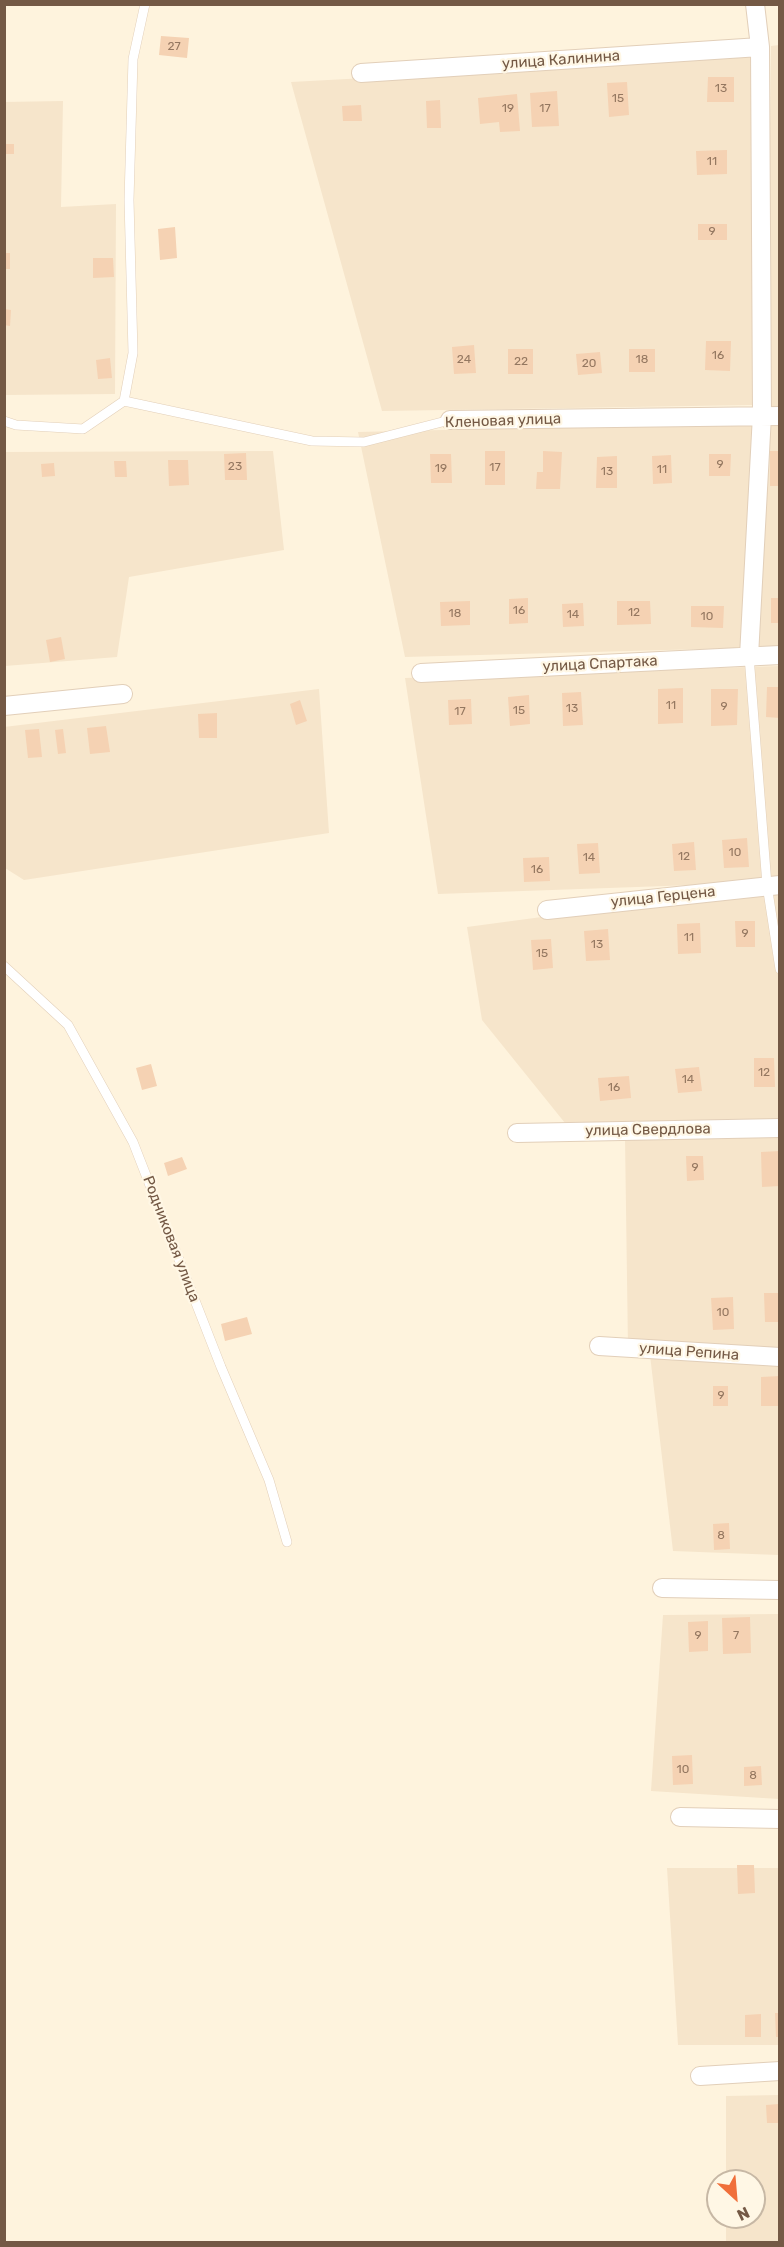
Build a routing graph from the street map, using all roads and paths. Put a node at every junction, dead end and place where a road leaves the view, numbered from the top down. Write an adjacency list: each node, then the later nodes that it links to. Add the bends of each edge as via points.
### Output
1 (145, 4): 5 (lane, via 133,58 129,200 133,353)
2 (755, 4): 3 (street)
3 (760, 47): 4 (street, улица Калинина); 6 (street)
4 (361, 73)
5 (124, 401): 7 (lane, Кленовая улица, via 312,441 364,442); 8 (lane, via 83,429)
6 (771, 416): 7 (street, Кленовая улица); 10 (street)
7 (450, 420)
8 (4, 421)
9 (780, 655): 10 (street, улица Спартака)
10 (749, 656): 11 (street, улица Спартака); 14 (lane)
11 (421, 673)
12 (123, 694): 13 (street)
13 (4, 706)
14 (773, 885): 15 (street, улица Герцена); 17 (lane)
15 (547, 910)
16 (4, 966): 22 (lane, Родниковая улица, via 68,1025 133,1142 269,1480)
17 (780, 969)
18 (780, 1128): 19 (street, улица Свердлова)
19 (517, 1133)
20 (599, 1346): 21 (street, улица Репина)
21 (780, 1357)
22 (286, 1542)
23 (662, 1588): 24 (street)
24 (780, 1590)
25 (680, 1817): 26 (street)
26 (780, 1819)
27 (780, 2071): 28 (street)
28 (700, 2076)

